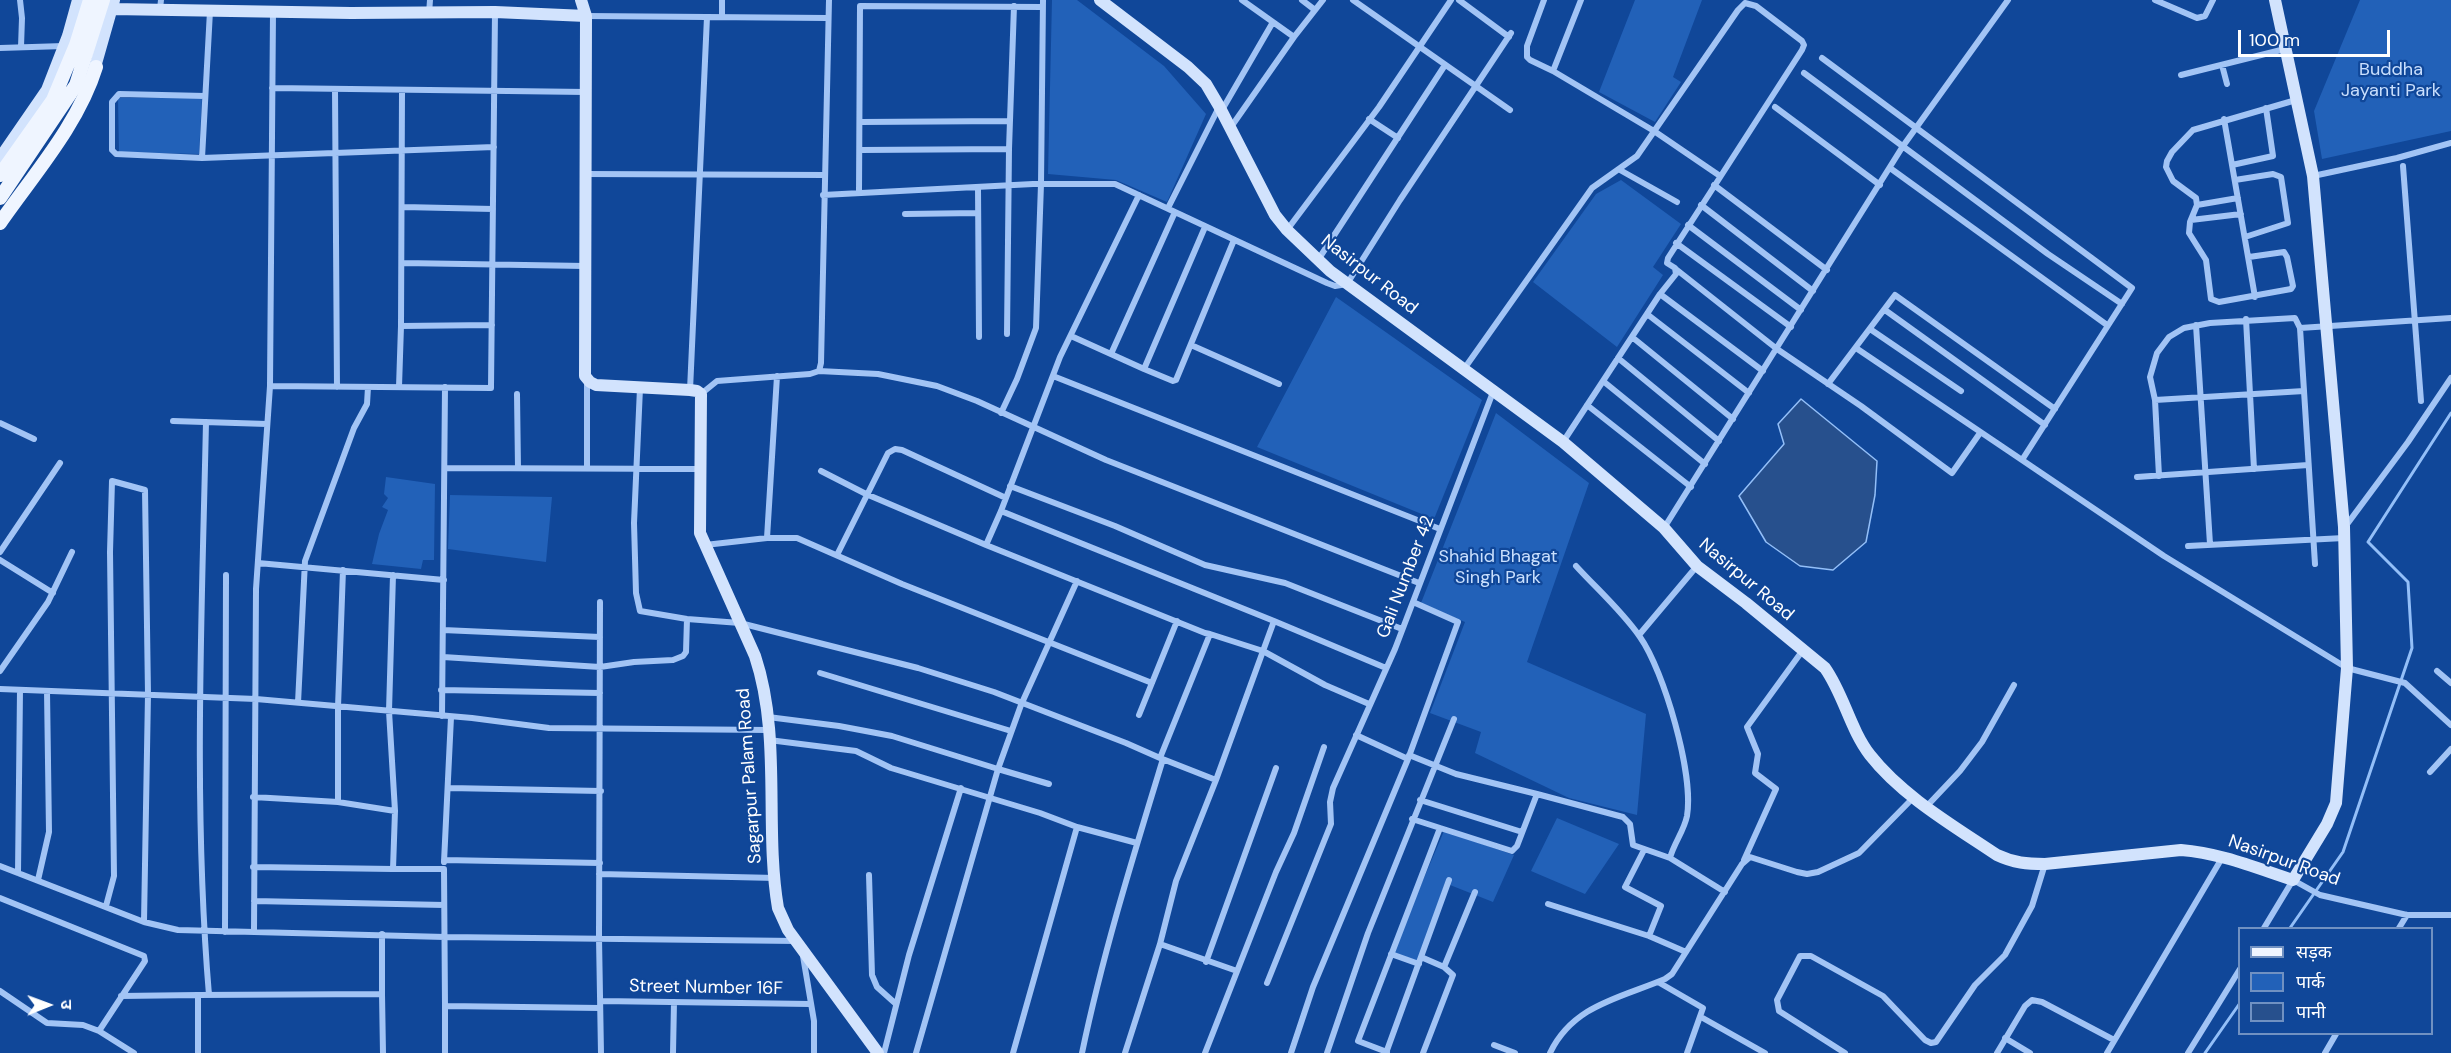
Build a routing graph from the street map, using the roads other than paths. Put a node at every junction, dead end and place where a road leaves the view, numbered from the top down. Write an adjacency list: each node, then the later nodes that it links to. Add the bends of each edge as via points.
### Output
1 (20, 0): 37 (street)
2 (430, 0): 29 (street)
3 (581, 0): 30 (street)
4 (593, 0): 30 (street)
5 (722, 0): 32 (street)
6 (829, 0): 33 (street)
7 (1242, 0): 34 (street)
8 (1302, 0): 26 (street)
9 (1323, 0): 26 (street)
10 (1353, 0): 38 (street)
11 (1451, 0): 38 (street)
12 (1459, 0): 49 (street, via 1510,35)
13 (1544, 0): 45 (street, via 1527,46 1527,57)
14 (1581, 0): 45 (street)
15 (2008, 0): 65 (street)
16 (2155, 0): 17 (street, via 2202,18)
17 (2213, 0)
18 (2275, 0): 40 (street)
19 (82, 1): 21 (street); 36 (street); 87 (main road, bridge, via 76,45 53,100)
20 (1107, 2): 58 (street, Nasirpur Road, via 1188,67 1206,84)
21 (110, 3): 23 (street); 44 (street); 100 (main road, bridge, via 76,85)
22 (1043, 3): 24 (street); 92 (street)
23 (160, 5): 25 (street)
24 (1014, 6): 63 (street); 64 (street, via 861,6)
25 (210, 10): 27 (street); 55 (street)
26 (1315, 10): 35 (street)
27 (273, 12): 29 (street); 50 (street)
28 (495, 12): 29 (street); 30 (street); 53 (street)
29 (429, 14)
30 (586, 16): 31 (street); 54 (street)
31 (707, 17): 32 (street); 86 (street)
32 (722, 17): 33 (street)
33 (827, 18): 88 (street)
34 (1273, 22): 35 (street); 58 (street)
35 (1294, 37): 66 (street)
36 (64, 46): 37 (street); 70 (street, via 46,90)
37 (21, 47): 39 (street)
38 (1419, 47): 43 (street); 61 (street)
39 (0, 48)
40 (2286, 49): 42 (street); 56 (street)
41 (1822, 58): 65 (street)
42 (2222, 65): 47 (street); 48 (street)
43 (1445, 66): 49 (street); 68 (street)
44 (96, 68): 109 (street, via 70,117); 114 (main road, via 74,119)
45 (1553, 71): 67 (street)
46 (1804, 73): 72 (street)
47 (2181, 75)
48 (2227, 84)
49 (1476, 87): 60 (street); 128 (street)
50 (272, 88): 51 (street); 78 (street)
51 (335, 90): 52 (street); 77 (street)
52 (402, 91): 53 (street); 74 (street)
53 (494, 92): 54 (street); 73 (street)
54 (586, 92): 85 (street)
55 (205, 96): 80 (street); 80 (street, via 119,94 112,102 112,150 116,154)
56 (2297, 100): 59 (street); 90 (street)
57 (1775, 107): 95 (street)
58 (1220, 108): 66 (street, Nasirpur Road); 106 (street)
59 (2266, 108): 62 (street); 81 (street, via 2273,156)
60 (1510, 110)
61 (1369, 119): 68 (street); 117 (street)
62 (2224, 119): 81 (street); 104 (street, via 2193,130 2167,161 2172,181 2196,198)
63 (1009, 121): 64 (street); 75 (street)
64 (861, 122): 76 (street)
65 (1916, 128): 72 (street); 132 (street, via 2132,286)
66 (1229, 129): 117 (street, Nasirpur Road)
67 (1654, 131): 84 (street, via 1637,156); 89 (street); 89 (street, via 1738,10 1744,3 1756,6 1804,45)
68 (1398, 138): 122 (street)
69 (0, 139): 70 (street)
70 (14, 140): 79 (street)
71 (2451, 143): 90 (street)
72 (1904, 146): 83 (street); 132 (street)
73 (494, 147): 74 (street); 107 (street)
74 (402, 149): 77 (street); 105 (street)
75 (1009, 149): 76 (street); 93 (street)
76 (861, 150): 97 (street)
77 (335, 152): 78 (street); 169 (street)
78 (272, 154): 80 (street); 167 (street)
79 (0, 158)
80 (202, 158)
81 (2232, 165): 91 (street)
82 (2403, 166): 138 (street)
83 (1890, 168): 95 (street); 140 (street)
84 (1620, 170): 102 (street); 157 (street, via 1592,188)
85 (585, 174): 86 (street); 125 (street)
86 (699, 175): 88 (street); 179 (street)
87 (0, 176)
88 (824, 176): 98 (street)
89 (1720, 176): 94 (street)
90 (2313, 176): 143 (street)
91 (2235, 180): 101 (street); 118 (street, via 2278,175 2286,204 2288,224)
92 (1041, 184): 93 (street); 99 (street, via 1115,184); 185 (street, via 1036,328)
93 (1007, 185): 96 (street); 147 (street)
94 (1714, 185): 103 (street); 127 (street)
95 (1880, 185): 127 (street)
96 (978, 187): 97 (street); 110 (street)
97 (859, 193): 98 (street)
98 (823, 195): 159 (street)
99 (1139, 195): 106 (street); 148 (street)
100 (0, 198)
101 (2238, 198): 104 (street); 112 (street)
102 (1677, 202)
103 (1701, 205): 115 (street); 129 (street)
104 (2197, 205): 113 (street)
105 (403, 207): 107 (street); 123 (street)
106 (1168, 208): 108 (street)
107 (493, 209): 124 (street)
108 (1175, 212): 116 (street); 154 (street)
109 (0, 213)
110 (978, 213): 111 (street); 149 (street)
111 (905, 214)
112 (2241, 214): 113 (street); 118 (street)
113 (2191, 220): 131 (street, via 2191,237 2206,260 2211,299 2219,302)
114 (0, 223)
115 (1688, 225): 120 (street); 133 (street)
116 (1205, 227): 119 (street); 156 (street)
117 (1287, 230): 122 (street, Nasirpur Road)
118 (2245, 237): 121 (street)
119 (1234, 240): 128 (street, via 1327,283); 151 (street)
120 (1677, 243): 126 (street, via 1667,261); 144 (street)
121 (2249, 257): 131 (street); 131 (street, via 2284,252 2293,286 2291,290)
122 (1318, 260): 128 (street, Nasirpur Road)
123 (403, 263): 124 (street); 142 (street)
124 (492, 264): 125 (street); 139 (street)
125 (585, 266): 163 (street)
126 (1677, 270): 130 (street); 153 (street)
127 (1827, 270): 129 (street)
128 (1347, 284): 157 (street, Nasirpur Road)
129 (1813, 291): 133 (street)
130 (1660, 294): 135 (street); 158 (street)
131 (2255, 297)
132 (2122, 304): 140 (street)
133 (1801, 310): 144 (street)
134 (1885, 310): 146 (street); 184 (street, via 1895,295); 191 (street)
135 (1647, 314): 150 (street); 176 (street)
136 (2451, 318): 138 (street)
137 (2246, 319): 141 (street); 145 (street, via 2295,318); 178 (street)
138 (2415, 321): 143 (street); 182 (street)
139 (492, 325): 142 (street); 172 (street, via 491,388)
140 (2107, 325): 184 (street)
141 (2196, 325): 180 (street); 181 (street, via 2176,332 2157,352 2150,377)
142 (401, 326): 171 (street)
143 (2326, 326): 145 (street); 218 (street)
144 (1791, 327): 153 (street)
145 (2300, 328): 173 (street)
146 (1870, 329): 152 (street); 175 (street)
147 (1007, 334)
148 (1071, 336): 154 (street); 161 (street)
149 (979, 337)
150 (1632, 337): 155 (street); 186 (street)
151 (1191, 345): 156 (street, via 1176,381); 165 (street)
152 (1856, 348): 166 (street); 193 (street)
153 (1777, 349): 158 (street); 166 (street)
154 (1111, 354): 156 (street)
155 (1618, 358): 164 (street); 195 (street)
156 (1144, 369)
157 (1464, 369): 174 (street, Nasirpur Road)
158 (1763, 370): 176 (street)
159 (819, 371): 160 (street); 185 (street, via 878,374 915,381)
160 (777, 376): 179 (street, via 717,381); 219 (street)
161 (1053, 376): 192 (street); 217 (street)
162 (2451, 378): 218 (street)
163 (587, 380): 168 (street, via 596,385); 203 (street)
164 (1603, 381): 183 (street); 199 (street)
165 (1279, 384)
166 (1828, 384): 193 (street, via 1952,473)
167 (270, 386): 169 (street); 190 (street)
168 (640, 386): 179 (street); 204 (street)
169 (337, 387): 170 (street)
170 (368, 387): 171 (street); 233 (street, via 367,404 354,428)
171 (399, 387): 172 (street)
172 (445, 387): 201 (street)
173 (2304, 391): 178 (street); 200 (street)
174 (1493, 392): 196 (street, Nasirpur Road); 217 (street, Gali Number 42)
175 (1961, 392)
176 (1749, 393): 186 (street)
177 (517, 394): 202 (street)
178 (2250, 395): 180 (street); 206 (street)
179 (698, 396): 205 (street, Sagarpur Palam Road)
180 (2201, 397): 181 (street); 208 (street)
181 (2155, 400): 209 (street)
182 (2421, 401)
183 (1587, 405): 196 (street); 212 (street)
184 (2055, 409): 191 (street)
185 (1001, 412): 192 (street)
186 (1733, 418): 195 (street)
187 (173, 421): 188 (street)
188 (206, 422): 190 (street); 272 (street)
189 (0, 423): 194 (street)
190 (267, 424): 229 (street)
191 (2045, 425): 197 (street)
192 (1033, 428): 211 (street); 239 (street)
193 (1980, 433): 197 (street)
194 (34, 439)
195 (1719, 441): 199 (street)
196 (1563, 442): 216 (street, Nasirpur Road)
197 (2022, 460): 258 (street, via 2164,556)
198 (60, 463): 225 (street)
199 (1705, 464): 212 (street)
200 (2308, 465): 206 (street); 220 (street)
201 (445, 468): 202 (street); 237 (street)
202 (518, 468): 203 (street)
203 (587, 468): 204 (street)
204 (637, 468): 205 (street); 243 (street, via 634,523 638,608 650,614)
205 (701, 469): 223 (street, Sagarpur Palam Road, via 700,523)
206 (2254, 469): 208 (street)
207 (821, 471): 213 (street)
208 (2205, 472): 209 (street); 222 (street)
209 (2159, 476): 210 (street)
210 (2138, 477)
211 (1010, 486): 214 (street); 247 (street, via 1205,565 1285,583)
212 (1690, 487): 216 (street)
213 (866, 494): 214 (street, via 888,453 898,449); 221 (street); 227 (street)
214 (1006, 498): 215 (street)
215 (1001, 511): 221 (street); 245 (street)
216 (1664, 528): 232 (street, Nasirpur Road)
217 (1440, 529): 239 (street, Gali Number 42)
218 (2344, 532): 220 (street); 258 (street)
219 (766, 538): 223 (street); 227 (street, via 796,538)
220 (2313, 539): 222 (street); 230 (street)
221 (986, 544): 238 (street)
222 (2210, 544): 224 (street)
223 (705, 545): 246 (street, Sagarpur Palam Road)
224 (2188, 546)
225 (0, 552)
226 (72, 552): 240 (street)
227 (837, 555): 252 (street)
228 (0, 561): 240 (street)
229 (258, 562): 233 (street); 274 (street)
230 (2315, 564)
231 (1576, 566): 250 (street)
232 (1697, 566): 250 (street); 254 (street, Nasirpur Road)
233 (305, 567): 234 (street); 275 (street)
234 (343, 570): 236 (street); 278 (street)
235 (226, 575): 273 (street)
236 (393, 575): 237 (street); 279 (street)
237 (444, 580): 248 (street)
238 (1077, 581): 244 (street); 252 (street)
239 (1419, 583): 242 (street, Gali Number 42)
240 (53, 593): 259 (street)
241 (600, 602): 251 (street)
242 (1413, 602): 247 (street, Gali Number 42); 292 (street, via 1458,622)
243 (687, 619): 246 (street); 256 (street, via 683,656)
244 (1177, 621): 249 (street); 262 (street)
245 (1274, 621): 253 (street); 257 (street)
246 (740, 623): 276 (street, via 918,668); 283 (street, Sagarpur Palam Road, via 758,666)
247 (1402, 629): 257 (street, Gali Number 42)
248 (444, 630): 251 (street); 255 (street)
249 (1210, 634): 253 (street); 293 (street)
250 (1639, 635): 318 (street, via 1671,706 1687,778 1687,816)
251 (600, 637): 256 (street)
252 (1049, 641): 262 (street); 276 (street)
253 (1263, 651): 277 (street); 298 (street)
254 (1803, 651): 306 (street, Nasirpur Road, via 1825,668 1833,680 1870,754); 321 (street, via 1747,727 1758,754 1755,773 1776,789)
255 (443, 657): 256 (street); 267 (street)
256 (600, 667): 270 (street)
257 (1386, 668): 277 (street, Gali Number 42)
258 (2347, 668): 285 (street, via 2405,683); 333 (street, via 2336,803)
259 (0, 671)
260 (2437, 671): 263 (street)
261 (820, 673): 287 (street)
262 (1152, 683): 280 (street)
263 (2451, 683)
264 (2014, 685): 309 (street, via 1982,742)
265 (0, 689): 266 (street)
266 (20, 690): 268 (street); 327 (street)
267 (441, 690): 270 (street); 281 (street)
268 (47, 691): 269 (street); 331 (street, via 49,832)
269 (112, 693): 271 (street); 271 (street, via 112,481 145,490); 340 (street, via 114,876)
270 (600, 693): 286 (street)
271 (148, 694): 272 (street); 343 (street)
272 (200, 696): 273 (street); 346 (street)
273 (225, 697): 274 (street); 347 (street)
274 (256, 699): 275 (street); 304 (street)
275 (298, 703): 278 (street)
276 (1022, 703): 287 (street); 293 (street)
277 (1369, 704): 289 (street, Gali Number 42)
278 (338, 706): 279 (street); 308 (street)
279 (390, 711): 281 (street); 310 (street)
280 (1139, 715)
281 (442, 716): 282 (street)
282 (451, 717): 286 (street, via 549,728); 300 (street)
283 (768, 717): 288 (street, Sagarpur Palam Road); 296 (street, via 892,736)
284 (1454, 719): 294 (street)
285 (2451, 725)
286 (600, 728): 288 (street); 302 (street)
287 (1011, 731): 296 (street)
288 (768, 735): 301 (street, via 856,752 891,768); 330 (street, Sagarpur Palam Road)
289 (1356, 735): 292 (street); 362 (street, Gali Number 42, via 1331,796 1331,824)
290 (1324, 747): 360 (street, via 1294,833)
291 (2451, 749): 297 (street)
292 (1409, 757): 294 (street); 395 (street, via 1313,987)
293 (1162, 759): 298 (street); 315 (street)
294 (1434, 766): 303 (street); 307 (street)
295 (1276, 768): 358 (street)
296 (998, 769): 299 (street); 305 (street)
297 (2430, 772)
298 (1216, 780): 354 (street, via 1176,881)
299 (1049, 784)
300 (449, 788): 302 (street); 319 (street)
301 (961, 788): 305 (street); 371 (street)
302 (601, 790): 320 (street)
303 (1537, 794): 314 (street); 316 (street, via 1623,817 1630,824 1631,843)
304 (253, 797): 308 (street); 324 (street)
305 (989, 798): 312 (street); 390 (street)
306 (1913, 798): 309 (street, Nasirpur Road); 321 (street, via 1858,853 1818,872 1797,872 1749,857)
307 (1420, 800): 311 (street); 314 (street)
308 (338, 802): 310 (street)
309 (1926, 807): 322 (street, Nasirpur Road, via 1997,855 2023,865)
310 (395, 811): 325 (street)
311 (1412, 819): 313 (street); 396 (street)
312 (1077, 827): 315 (street); 391 (street)
313 (1440, 828): 314 (street, via 1512,851); 356 (street)
314 (1522, 832)
315 (1137, 843): 392 (street, via 1095,990)
316 (1644, 850): 318 (street); 350 (street, via 1625,887 1661,906)
317 (2223, 857): 322 (street, Nasirpur Road, via 2181,850); 333 (street, Nasirpur Road); 378 (street)
318 (1670, 858): 335 (street)
319 (444, 860): 320 (street); 326 (street)
320 (600, 863): 328 (street)
321 (1742, 864): 335 (street)
322 (2045, 864): 402 (street, via 2032,906 2005,955 1975,985 1936,1042 1926,1040 1876,991 1810,956 1800,956 1778,1000 1779,1011)
323 (0, 866): 327 (street)
324 (253, 867): 325 (street); 337 (street)
325 (393, 869): 326 (street)
326 (444, 869): 339 (street)
327 (18, 873): 331 (street)
328 (599, 874): 330 (street); 352 (street)
329 (869, 875): 371 (street, via 872,975 877,987)
330 (776, 878): 353 (street, Sagarpur Palam Road, via 782,920)
331 (38, 880): 340 (street)
332 (1449, 880): 357 (street)
333 (2297, 883): 341 (street, Nasirpur Road, via 2320,896); 344 (street)
334 (1475, 892): 359 (street)
335 (1725, 892): 355 (street)
336 (0, 898): 368 (street, via 142,954 145,961)
337 (254, 901): 339 (street); 348 (street)
338 (1548, 904): 350 (street)
339 (444, 905): 351 (street)
340 (106, 906): 343 (street)
341 (2407, 915): 342 (street, Nasirpur Road); 345 (street)
342 (2451, 915)
343 (144, 922): 346 (street)
344 (2265, 927)
345 (2400, 927)
346 (204, 932): 347 (street); 367 (street)
347 (225, 932): 348 (street)
348 (254, 932): 349 (street)
349 (382, 934): 351 (street); 365 (street)
350 (1649, 936): 355 (street)
351 (445, 937): 352 (street); 373 (street)
352 (599, 938): 353 (street); 372 (street)
353 (799, 944): 370 (street); 388 (street, Sagarpur Palam Road)
354 (1160, 944): 358 (street); 393 (street)
355 (1686, 952): 363 (street, via 1672,974)
356 (1391, 954): 357 (street); 380 (street, via 1358,1041)
357 (1420, 961): 359 (street); 380 (street)
358 (1206, 962): 360 (street)
359 (1444, 967): 397 (street, via 1452,972 1453,978)
360 (1237, 971): 394 (street)
361 (2238, 972): 406 (street)
362 (1267, 982)
363 (1658, 982): 374 (street, via 1701,1004); 399 (street, via 1586,1010 1562,1033)
364 (0, 991): 375 (street, via 47,1023 83,1025)
365 (382, 994): 367 (street); 383 (street)
366 (198, 995): 367 (street); 368 (street); 382 (street)
367 (209, 995)
368 (121, 996): 375 (street)
369 (674, 1002): 370 (street, Street Number 16F); 372 (street, Street Number 16F); 386 (street)
370 (810, 1004): 387 (street)
371 (896, 1004): 389 (street)
372 (601, 1005): 373 (street, Street Number 16F); 385 (street)
373 (445, 1006): 384 (street)
374 (1701, 1017): 400 (street); 401 (street)
375 (99, 1031): 381 (street)
376 (2335, 1035): 407 (street)
377 (2005, 1038): 378 (street, via 2032,1000); 403 (street); 404 (street)
378 (2114, 1040): 405 (street)
379 (1494, 1045): 398 (street)
380 (1387, 1052)
381 (134, 1053)
382 (198, 1053)
383 (383, 1053)
384 (445, 1053)
385 (601, 1053)
386 (673, 1053)
387 (814, 1053)
388 (878, 1053)
389 (884, 1053)
390 (916, 1053)
391 (1013, 1053)
392 (1082, 1053)
393 (1125, 1053)
394 (1205, 1053)
395 (1291, 1053)
396 (1327, 1053)
397 (1423, 1053)
398 (1515, 1053)
399 (1550, 1053)
400 (1687, 1053)
401 (1765, 1053)
402 (1845, 1053)
403 (1997, 1053)
404 (2030, 1053)
405 (2107, 1053)
406 (2188, 1053)
407 (2325, 1053)

